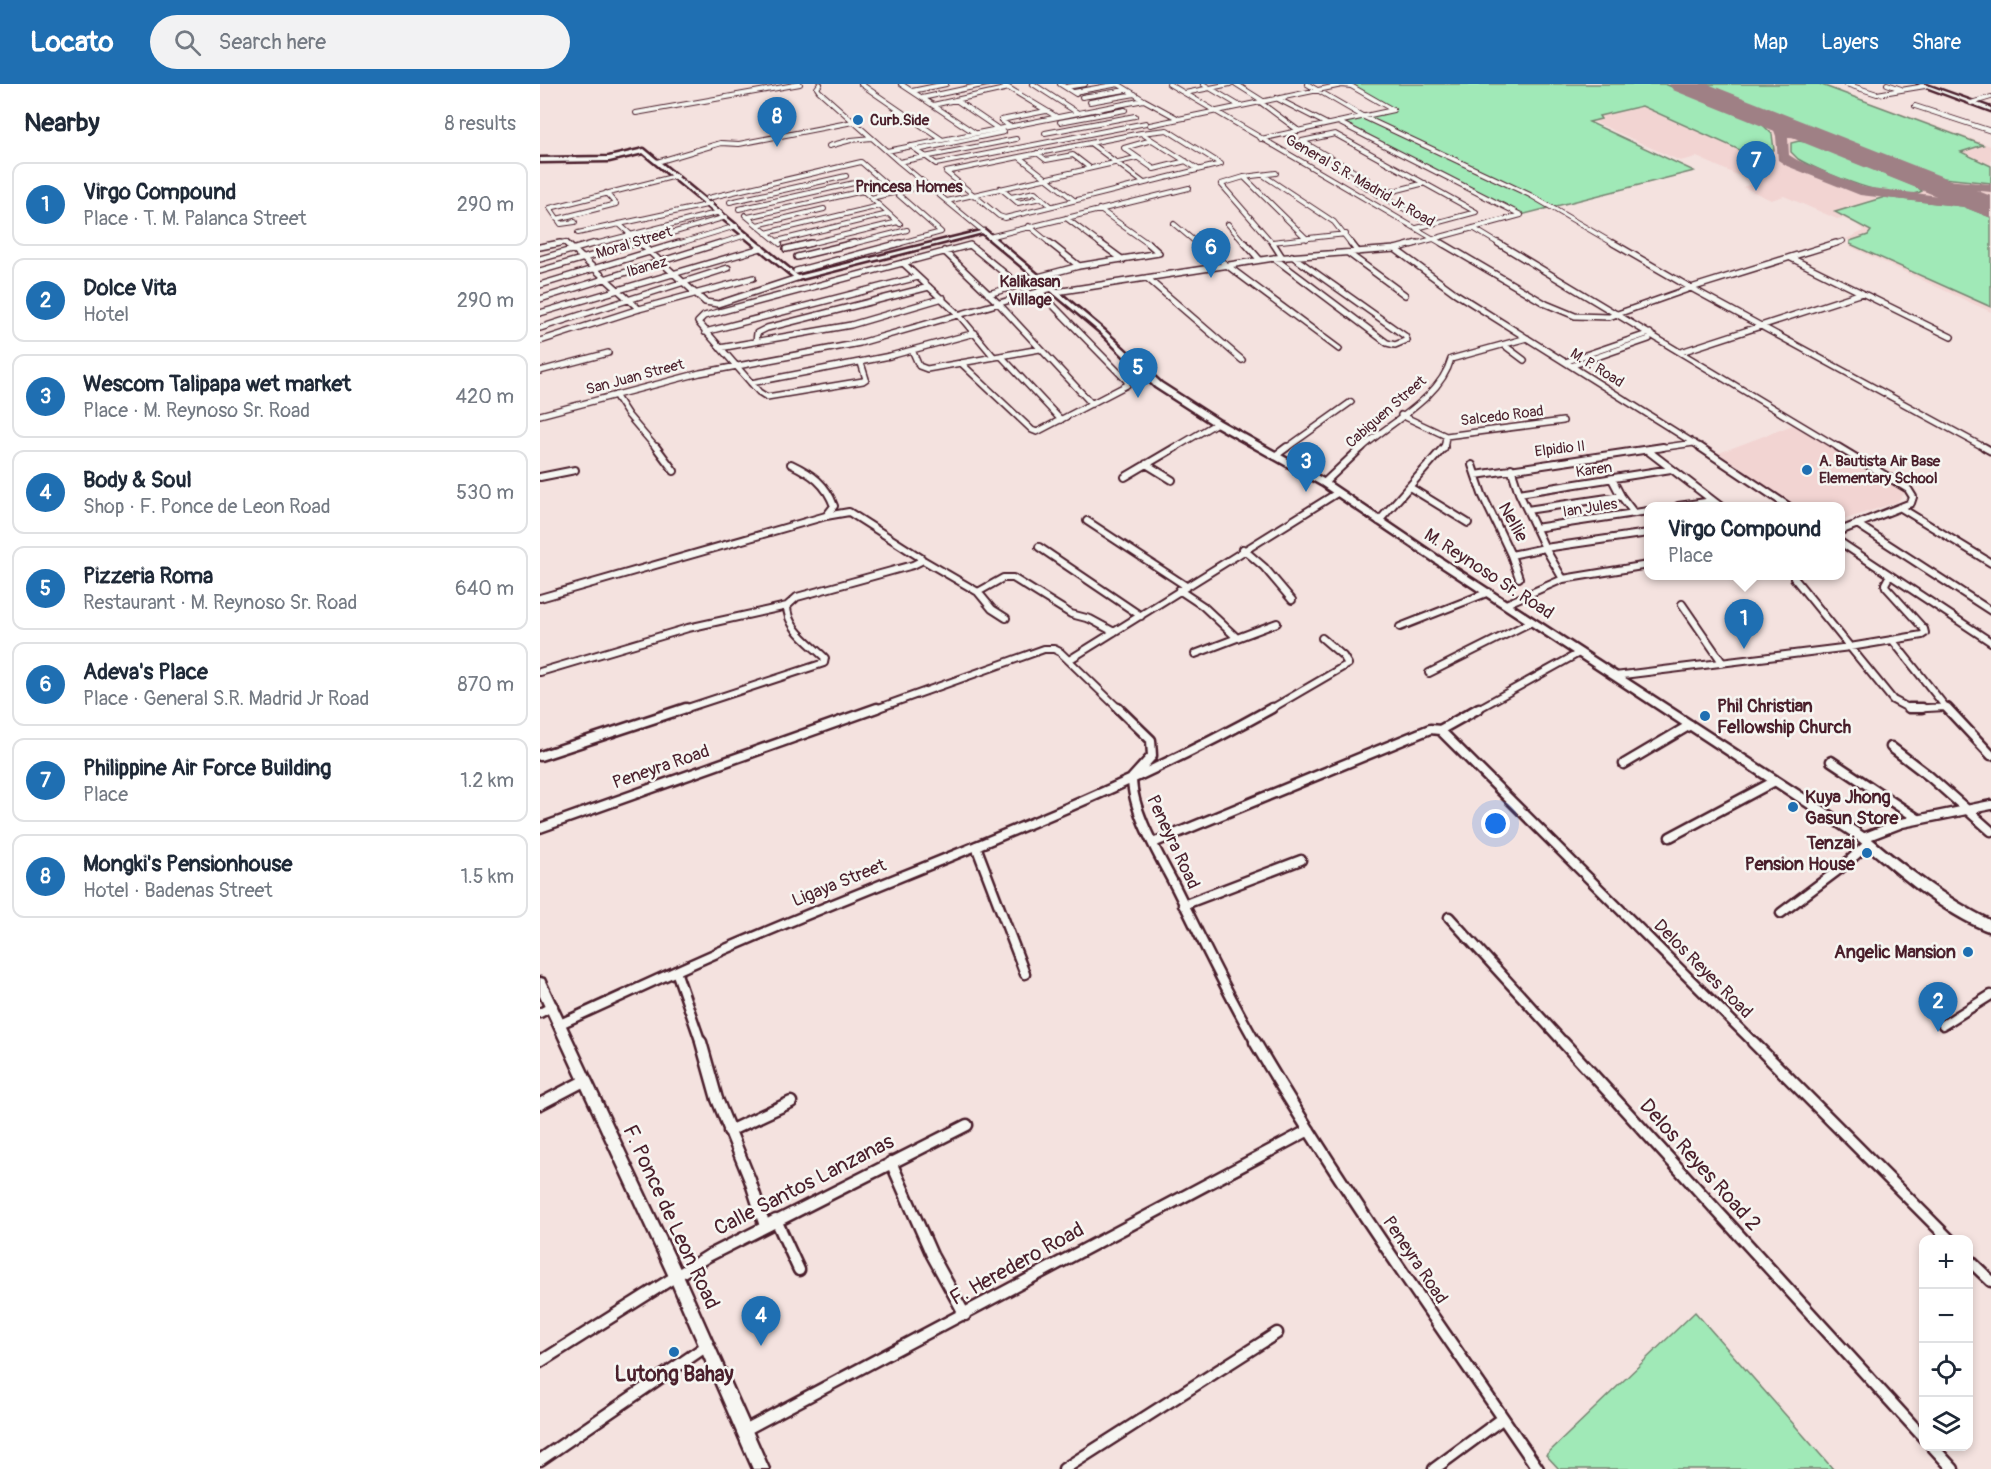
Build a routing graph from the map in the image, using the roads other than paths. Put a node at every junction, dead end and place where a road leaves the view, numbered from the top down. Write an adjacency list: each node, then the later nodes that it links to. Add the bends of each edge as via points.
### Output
1 (800, 84): 50 (street)
2 (820, 84): 58 (street, via 819,91)
3 (861, 84): 72 (street)
4 (901, 84): 28 (street)
5 (946, 84): 19 (street)
6 (987, 84): 34 (street)
7 (1002, 84): 23 (street)
8 (1033, 84): 51 (street)
9 (1060, 84): 22 (street)
10 (1085, 84): 22 (street)
11 (1118, 84): 25 (street); 29 (street)
12 (1169, 84): 30 (street, General S.R. Madrid Jr Road)
13 (1203, 84): 24 (street)
14 (1230, 84): 24 (street)
15 (1236, 84): 38 (street)
16 (1307, 84): 26 (street)
17 (1856, 84): 20 (street)
18 (1887, 84): 27 (street)
19 (931, 85): 28 (street)
20 (1848, 85): 27 (street, via 1877,94)
21 (1922, 85): 27 (street); 40 (street)
22 (1066, 87): 29 (street)
23 (1009, 88): 36 (street); 48 (street)
24 (1210, 88): 30 (street); 42 (street)
25 (1126, 90): 31 (street); 32 (street)
26 (1317, 90): 35 (street); 55 (street); 55 (street, via 1349,86 1393,110)
27 (1902, 90)
28 (912, 92): 34 (street)
29 (1074, 92): 32 (street)
30 (1185, 93): 49 (street, General S.R. Madrid Jr Road)
31 (1135, 94): 37 (street); 39 (street)
32 (1082, 97): 39 (street)
33 (1991, 97): 40 (street)
34 (922, 98): 41 (street)
35 (1276, 98): 38 (street); 60 (street)
36 (956, 100): 41 (street); 64 (street)
37 (1144, 100): 45 (street); 56 (street)
38 (1262, 101): 42 (street); 65 (street)
39 (1090, 102): 45 (street)
40 (1971, 103): 47 (street)
41 (933, 105): 68 (street)
42 (1240, 106): 49 (street)
43 (1915, 106): 67 (street)
44 (1120, 107): 46 (street)
45 (1096, 109): 51 (street)
46 (1125, 110): 53 (street); 63 (street)
47 (1991, 110)
48 (1046, 111): 54 (street); 57 (street)
49 (1214, 111): 56 (street); 74 (street, General S.R. Madrid Jr Road)
50 (636, 113)
51 (1078, 113): 54 (street)
52 (994, 115): 57 (street)
53 (1135, 116): 61 (street); 70 (street)
54 (1057, 117): 62 (street)
55 (1364, 117): 59 (street); 197 (street, via 1530,195)
56 (1179, 118): 61 (street)
57 (1001, 120): 62 (street)
58 (853, 122): 71 (street); 89 (street, via 739,144 721,143)
59 (1338, 122): 60 (street); 145 (street, via 1521,215)
60 (1327, 124): 65 (street)
61 (1149, 125): 76 (street)
62 (1010, 126): 64 (street)
63 (1035, 126): 66 (street); 70 (street)
64 (997, 128): 68 (street)
65 (1299, 130): 74 (street)
66 (1008, 131): 73 (street); 81 (street)
67 (1991, 131)
68 (975, 133): 72 (street)
69 (1141, 133): 75 (street); 77 (street); 94 (street, via 1167,130 1221,164)
70 (1045, 134): 76 (street)
71 (872, 138): 78 (street); 82 (street)
72 (941, 139): 79 (street)
73 (1016, 139): 80 (street); 84 (street)
74 (1261, 139): 144 (street, General S.R. Madrid Jr Road)
75 (1152, 140): 86 (street, via 1124,147); 88 (street)
76 (1054, 141): 80 (street)
77 (1090, 143): 83 (street); 91 (street)
78 (829, 146)
79 (911, 146): 81 (street); 82 (street)
80 (1025, 146): 84 (street, via 936,164)
81 (917, 150): 84 (street)
82 (887, 151): 90 (street)
83 (1037, 153): 85 (street); 93 (street, via 1048,160 1073,155)
84 (927, 157): 90 (street)
85 (1019, 157): 100 (street); 110 (street, via 946,172)
86 (1136, 158): 88 (street, via 1155,169); 91 (street)
87 (540, 159): 89 (street, via 609,159 644,151)
88 (1186, 161): 94 (street)
89 (657, 162): 97 (street)
90 (899, 162): 104 (street)
91 (1116, 162): 93 (street); 102 (street)
92 (836, 167): 98 (street); 108 (street, via 863,162); 111 (street)
93 (1090, 168): 100 (street)
94 (1198, 169): 102 (street)
95 (1276, 173): 96 (street)
96 (1262, 174): 99 (street); 151 (street, via 1329,218)
97 (676, 176): 109 (street); 118 (street)
98 (846, 176): 101 (street); 121 (street)
99 (1245, 177): 153 (street); 158 (street, via 1221,184)
100 (1045, 178): 105 (street); 117 (street)
101 (854, 183): 107 (street); 124 (street)
102 (1144, 183): 117 (street)
103 (1425, 183): 112 (street); 112 (street, via 1335,134 1302,141 1367,179 1357,182); 140 (street, via 1476,212)
104 (927, 185): 108 (street); 120 (street)
105 (1000, 188): 110 (street); 113 (street)
106 (1189, 188): 126 (street)
107 (863, 191): 114 (street); 119 (street)
108 (897, 192): 114 (street); 155 (street, via 941,232)
109 (606, 194): 116 (street); 127 (street, via 616,204)
110 (972, 194): 120 (street); 123 (street, via 1003,217)
111 (721, 195): 118 (street); 121 (street)
112 (1377, 195): 140 (street)
113 (1011, 197): 115 (street, via 1032,192); 115 (street, via 1018,203)
114 (871, 198): 122 (street)
115 (1041, 198): 123 (street)
116 (580, 200): 127 (street); 134 (street, via 551,207)
117 (1074, 200): 123 (street)
118 (709, 201): 128 (street); 137 (street)
119 (816, 201): 125 (street); 131 (street)
120 (947, 201): 150 (street)
121 (730, 202): 124 (street)
122 (879, 206): 129 (street); 132 (street)
123 (1051, 206)
124 (739, 209): 131 (street)
125 (824, 209): 132 (street); 141 (street)
126 (1099, 209): 133 (street); 176 (street, via 1160,252)
127 (590, 211): 134 (street)
128 (720, 212): 130 (street); 149 (street)
129 (888, 214): 136 (street); 157 (street)
130 (726, 217): 142 (street); 156 (street)
131 (748, 217): 141 (street)
132 (832, 217): 148 (street)
133 (1066, 218): 143 (street); 176 (street)
134 (556, 219): 135 (street, via 562,224)
135 (575, 222)
136 (898, 222): 146 (street); 163 (street)
137 (619, 224): 147 (street); 149 (street)
138 (1174, 224): 181 (street)
139 (1227, 224): 177 (street)
140 (1431, 224): 144 (street)
141 (757, 225): 148 (street)
142 (736, 226): 152 (street); 166 (street, Moral Street)
143 (1029, 226): 150 (street); 180 (street)
144 (1417, 228): 154 (street, General S.R. Madrid Jr Road)
145 (1473, 228): 154 (street); 214 (street)
146 (907, 230): 155 (street); 170 (street)
147 (578, 232)
148 (766, 233): 157 (street)
149 (628, 234): 156 (street); 162 (street)
150 (986, 234): 187 (street); 189 (street, M. Reynoso Sr. Road)
151 (1346, 234): 153 (street); 167 (street)
152 (746, 235): 161 (street); 178 (street)
153 (1307, 238): 158 (street)
154 (1436, 238): 164 (street, General S.R. Madrid Jr Road); 214 (street, via 1545,304 1575,316)
155 (917, 239): 184 (street)
156 (638, 242): 166 (street); 172 (street)
157 (777, 242): 163 (street)
158 (1272, 242): 171 (street)
159 (1844, 242): 174 (street)
160 (540, 248): 162 (street, via 563,242)
161 (761, 248): 186 (street, Ibanez); 187 (street)
162 (574, 249): 172 (street); 175 (street)
163 (786, 249): 170 (street)
164 (1395, 249): 167 (street, General S.R. Madrid Jr Road); 222 (street, M. P. Road)
165 (944, 251): 179 (street); 195 (street, via 974,246); 203 (street)
166 (648, 252): 178 (street); 182 (street, Moral Street)
167 (1358, 252): 168 (street, General S.R. Madrid Jr Road)
168 (1348, 253): 169 (street, General S.R. Madrid Jr Road); 205 (street)
169 (1292, 256): 171 (street, General S.R. Madrid Jr Road); 208 (street)
170 (796, 257): 184 (street)
171 (1282, 257): 173 (street, General S.R. Madrid Jr Road)
172 (584, 258): 182 (street); 185 (street)
173 (1274, 258): 177 (street, General S.R. Madrid Jr Road); 211 (street)
174 (1791, 258): 197 (street); 202 (street)
175 (540, 259)
176 (1123, 260): 180 (street)
177 (1260, 260): 181 (street, General S.R. Madrid Jr Road)
178 (661, 262): 186 (street); 192 (street)
179 (903, 263): 188 (street); 218 (street, via 704,316 698,322)
180 (1079, 266): 189 (street)
181 (1226, 266): 191 (street, General S.R. Madrid Jr Road); 228 (street)
182 (595, 268): 192 (street); 194 (street, Moral Street)
183 (728, 268): 193 (street)
184 (807, 268): 187 (street)
185 (540, 271)
186 (673, 272): 193 (street); 198 (street, Ibanez)
187 (796, 275): 201 (street, via 718,304 705,302)
188 (918, 277): 196 (street); 218 (street)
189 (1038, 277): 199 (street, M. Reynoso Sr. Road)
190 (753, 278): 201 (street)
191 (1147, 278): 199 (street, General S.R. Madrid Jr Road); 233 (street)
192 (606, 279): 198 (street); 209 (street)
193 (684, 282): 201 (street); 206 (street)
194 (540, 285)
195 (1020, 285): 203 (street); 204 (street)
196 (929, 287): 207 (street); 224 (street, via 767,328 758,333)
197 (1691, 288): 214 (street); 216 (street)
198 (617, 289): 206 (street); 213 (street, Ibanez)
199 (1054, 290): 200 (street, General S.R. Madrid Jr Road); 249 (street, M. Reynoso Sr. Road, via 1150,379)
200 (1039, 291): 204 (street, General S.R. Madrid Jr Road); 244 (street, via 1128,383)
201 (694, 293): 212 (street)
202 (1862, 293): 216 (street); 221 (street)
203 (988, 294): 210 (street)
204 (1030, 294): 210 (street, General S.R. Madrid Jr Road)
205 (1405, 295)
206 (627, 298): 212 (street); 217 (street)
207 (943, 298): 215 (street); 224 (street, via 851,325)
208 (1351, 298): 211 (street); 211 (street, via 1407,340 1395,345 1387,343)
209 (540, 299)
210 (998, 303): 215 (street, San Juan Street); 227 (street)
211 (1332, 304)
212 (639, 309): 223 (street)
213 (540, 313)
214 (1617, 313): 220 (street)
215 (959, 315): 219 (street); 238 (street, San Juan Street, via 860,343)
216 (1760, 326): 230 (street); 253 (street)
217 (540, 328)
218 (705, 332): 226 (street)
219 (975, 333): 229 (street); 232 (street)
220 (1653, 335): 230 (street); 235 (street); 239 (street)
221 (1951, 337)
222 (1527, 338): 225 (street, Cabiguen Street); 235 (street, M. P. Road)
223 (540, 341)
224 (756, 341): 226 (street)
225 (1504, 345): 234 (street); 246 (street, Cabiguen Street, via 1450,359 1447,373 1434,388)
226 (720, 348): 238 (street)
227 (1040, 349): 232 (street); 244 (street)
228 (1338, 349)
229 (912, 350): 236 (street); 237 (street, via 923,368)
230 (1681, 352): 275 (street, via 1908,489 1913,497 1911,503)
231 (608, 353): 240 (street)
232 (998, 356): 237 (street); 247 (street)
233 (1242, 360)
234 (1524, 360)
235 (1565, 362): 239 (street, M. P. Road)
236 (861, 363): 241 (street); 241 (street, via 866,380 840,385 770,397)
237 (961, 363): 247 (street, via 1035,431)
238 (736, 365): 241 (street); 242 (street, San Juan Street)
239 (1572, 366): 251 (street, M. P. Road)
240 (540, 371)
241 (751, 382)
242 (615, 394): 245 (street, San Juan Street); 261 (street, via 629,419)
243 (1351, 402): 254 (street)
244 (1092, 404): 247 (street)
245 (540, 415)
246 (1401, 415): 250 (street); 267 (street, Cabiguen Street)
247 (1062, 420)
248 (1563, 421): 250 (street, Salcedo Road)
249 (1217, 423): 254 (street, M. Reynoso Sr. Road); 256 (street)
250 (1446, 436): 268 (street, Salcedo Road, via 1444,449)
251 (1694, 443): 252 (street, Elpidio II); 274 (street, M. P. Road)
252 (1647, 450): 258 (street, Elpidio II); 259 (street)
253 (1991, 451)
254 (1275, 456): 267 (street, M. Reynoso Sr. Road)
255 (791, 464): 279 (street, via 817,477 829,491 834,506)
256 (1146, 464): 264 (street); 266 (street)
257 (1472, 465): 262 (street, Nellie)
258 (1511, 468): 262 (street, Elpidio II); 270 (street)
259 (1671, 469): 265 (street, Karen); 272 (street)
260 (575, 470): 263 (street)
261 (674, 471)
262 (1476, 475): 291 (street, Nellie)
263 (540, 477)
264 (1125, 477)
265 (1612, 479): 270 (street, Karen); 271 (street)
266 (1172, 480)
267 (1324, 483): 269 (street, M. Reynoso Sr. Road)
268 (1411, 489): 281 (street, Salcedo Road); 282 (street)
269 (1337, 493): 281 (street, M. Reynoso Sr. Road); 290 (street)
270 (1519, 493): 276 (street)
271 (1622, 496): 276 (street); 278 (street)
272 (1713, 501): 273 (street)
273 (1707, 502)
274 (1781, 502)
275 (1901, 508): 283 (street); 293 (street)
276 (1527, 510): 284 (street)
277 (1644, 512): 278 (street, Ian Jules)
278 (1634, 513): 284 (street, Ian Jules)
279 (826, 516): 292 (street, via 849,512 921,558); 302 (street)
280 (1088, 521): 299 (street)
281 (1379, 521): 301 (street, M. Reynoso Sr. Road)
282 (1468, 522)
283 (1857, 524): 285 (street); 307 (street)
284 (1535, 528): 289 (street)
285 (1845, 529)
286 (1644, 534): 289 (street)
287 (1845, 545): 295 (street)
288 (1040, 547): 308 (street)
289 (1545, 548): 291 (street, Nellie); 297 (street, Nellie)
290 (1243, 549): 299 (street); 303 (street)
291 (1510, 555): 296 (street)
292 (919, 562): 300 (street, via 930,562); 306 (street, via 797,597)
293 (1991, 563)
294 (1644, 566): 297 (street)
295 (1890, 575): 316 (street, via 1886,587 1925,633); 317 (street)
296 (1519, 578)
297 (1563, 579): 304 (street)
298 (1796, 580): 318 (street)
299 (1182, 588): 308 (street); 314 (street)
300 (978, 592): 309 (street); 313 (street, via 1003,578 1013,578 1071,614)
301 (1489, 592): 304 (street, M. Reynoso Sr. Road); 312 (street)
302 (540, 598)
303 (1292, 600)
304 (1506, 604): 310 (street, M. Reynoso Sr. Road)
305 (1682, 604): 322 (street)
306 (787, 606): 323 (street, via 688,628); 331 (street, via 787,615 799,634 825,658 824,663)
307 (1991, 611)
308 (1141, 616): 313 (street)
309 (1006, 618)
310 (1531, 622): 319 (street, M. Reynoso Sr. Road); 324 (street)
311 (1276, 623): 314 (street)
312 (1400, 627)
313 (1114, 632): 321 (street)
314 (1237, 638): 320 (street)
315 (1322, 638): 334 (street, Ligaya Street, via 1348,663 1337,672 1251,720)
316 (1893, 641): 318 (street); 326 (street)
317 (1991, 642)
318 (1850, 647): 322 (street); 326 (street, via 1881,687 1902,706)
319 (1579, 653): 325 (street, M. Reynoso Sr. Road); 328 (street)
320 (1195, 654)
321 (1069, 660): 334 (street, Peneyra Road, via 1151,740 1152,756); 339 (street, Peneyra Road, via 1054,649 1044,650)
322 (1722, 662): 325 (street)
323 (540, 672)
324 (1429, 673)
325 (1615, 676): 327 (street, M. Reynoso Sr. Road)
326 (1945, 707): 330 (street)
327 (1690, 725): 333 (street); 335 (street, M. Reynoso Sr. Road)
328 (1440, 730): 343 (street, via 1430,729); 366 (street, Delos Reyes Road)
329 (1891, 747): 337 (street)
330 (1991, 755)
331 (540, 756)
332 (1831, 761): 338 (street)
333 (1624, 764)
334 (1132, 778): 343 (street, Peneyra Road, via 1132,792); 344 (street, Ligaya Street)
335 (1774, 781): 341 (street); 342 (street, M. Reynoso Sr. Road)
336 (1991, 805): 337 (street)
337 (1968, 810): 338 (street); 340 (street)
338 (1918, 819): 342 (street)
339 (540, 828)
340 (1991, 831)
341 (1670, 837)
342 (1866, 841): 347 (street, via 1841,868); 349 (street, M. Reynoso Sr. Road, via 1908,876)
343 (1153, 843): 346 (street, Peneyra Road)
344 (976, 846): 350 (street, Ligaya Street); 351 (street)
345 (1301, 860): 346 (street)
346 (1183, 905): 361 (street, Peneyra Road, via 1234,1005)
347 (1780, 914)
348 (1449, 917): 377 (street, Delos Reyes Road 2)
349 (1991, 927)
350 (676, 970): 355 (street, Ligaya Street); 362 (street)
351 (1024, 974)
352 (540, 983): 354 (street, F. Ponce de Leon Road)
353 (1991, 995): 356 (street)
354 (546, 1009): 355 (street, F. Ponce de Leon Road)
355 (560, 1024): 357 (street, F. Ponce de Leon Road)
356 (1943, 1025)
357 (584, 1081): 359 (street); 369 (street, F. Ponce de Leon Road)
358 (791, 1102): 362 (street)
359 (540, 1104)
360 (967, 1125): 363 (street, Calle Santos Lanzanas)
361 (1309, 1130): 371 (street, F. Heredero Road); 375 (street, Peneyra Road)
362 (729, 1131): 365 (street)
363 (891, 1162): 364 (street, Calle Santos Lanzanas); 371 (street, via 928,1246)
364 (776, 1220): 365 (street, Calle Santos Lanzanas); 368 (street)
365 (765, 1226): 369 (street, Calle Santos Lanzanas)
366 (1946, 1235)
367 (1973, 1263): 370 (street)
368 (799, 1270)
369 (676, 1276): 373 (street, F. Ponce de Leon Road); 374 (street, Calle Santos Lanzanas)
370 (1991, 1281)
371 (965, 1315): 376 (street, F. Heredero Road)
372 (1277, 1333): 381 (street)
373 (708, 1345): 376 (street, F. Ponce de Leon Road); 379 (street)
374 (540, 1362)
375 (1502, 1419): 382 (street); 383 (street, Peneyra Road)
376 (743, 1431): 380 (street, F. Ponce de Leon Road)
377 (1919, 1434)
378 (1937, 1451): 384 (street)
379 (540, 1460)
380 (761, 1469)
381 (1064, 1469)
382 (1434, 1469)
383 (1538, 1469)
384 (1953, 1469)

